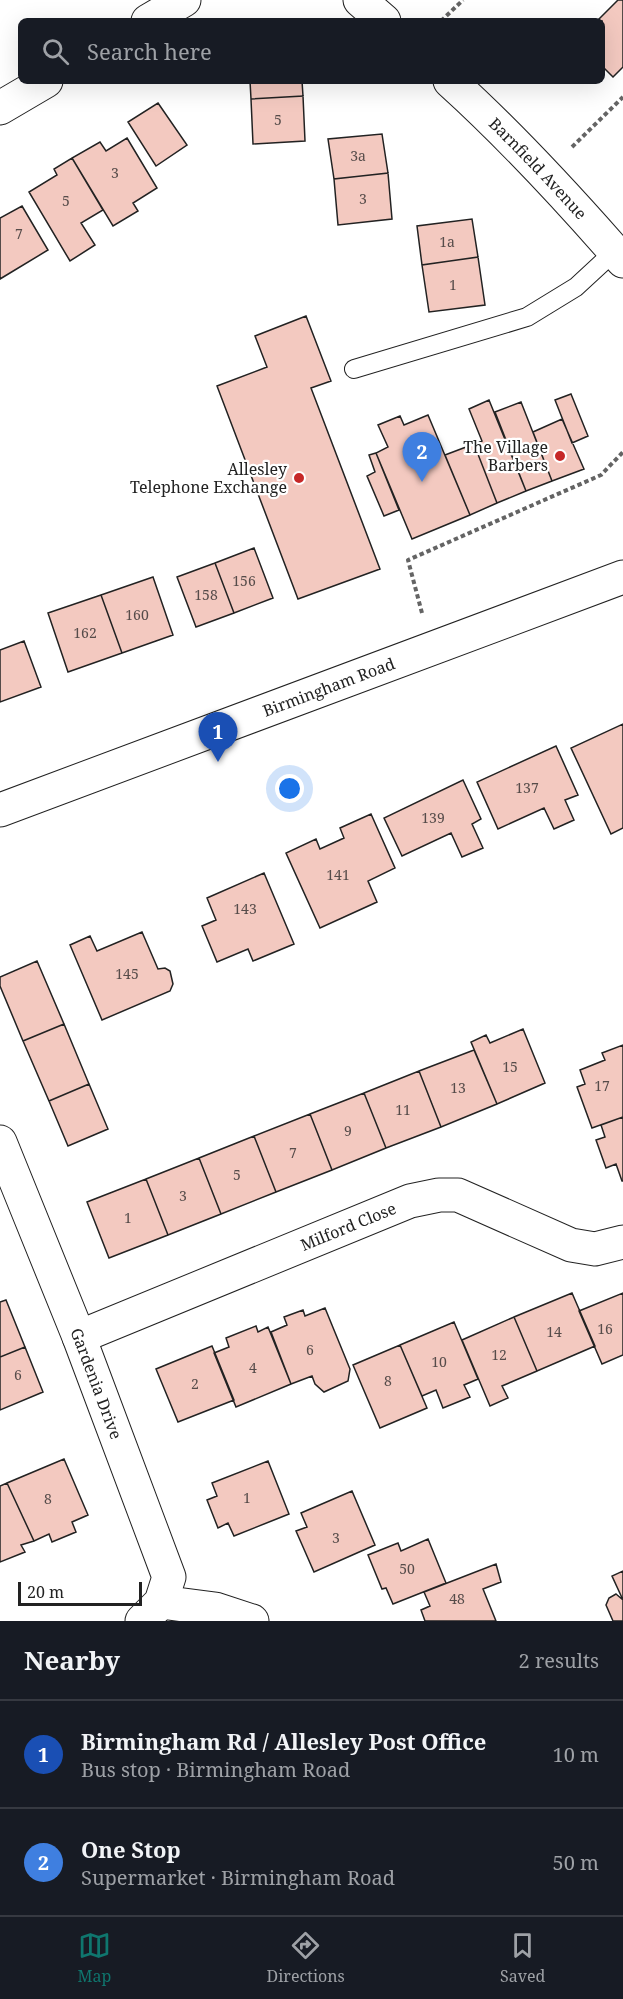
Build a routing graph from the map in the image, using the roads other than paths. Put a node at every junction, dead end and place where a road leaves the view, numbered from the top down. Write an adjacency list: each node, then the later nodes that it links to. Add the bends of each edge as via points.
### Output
1 (184, 0): 3 (street)
2 (360, 0): 4 (street)
3 (153, 18)
4 (381, 18)
5 (41, 84): 7 (street)
6 (453, 84): 8 (street, Barnfield Avenue, via 546,174)
7 (0, 108)
8 (619, 256): 9 (lane, via 527,317)
9 (354, 369)
10 (623, 577): 11 (street, Birmingham Road)
11 (0, 810)
12 (0, 1142): 13 (street, Gardenia Drive)
13 (10, 1197): 15 (street, Gardenia Drive)
14 (623, 1242): 15 (street, Milford Close, via 595,1249 571,1245 458,1195 439,1194 410,1201)
15 (79, 1337): 16 (street, Gardenia Drive, via 170,1577)
16 (152, 1612): 17 (street, via 214,1609)
17 (252, 1621)

